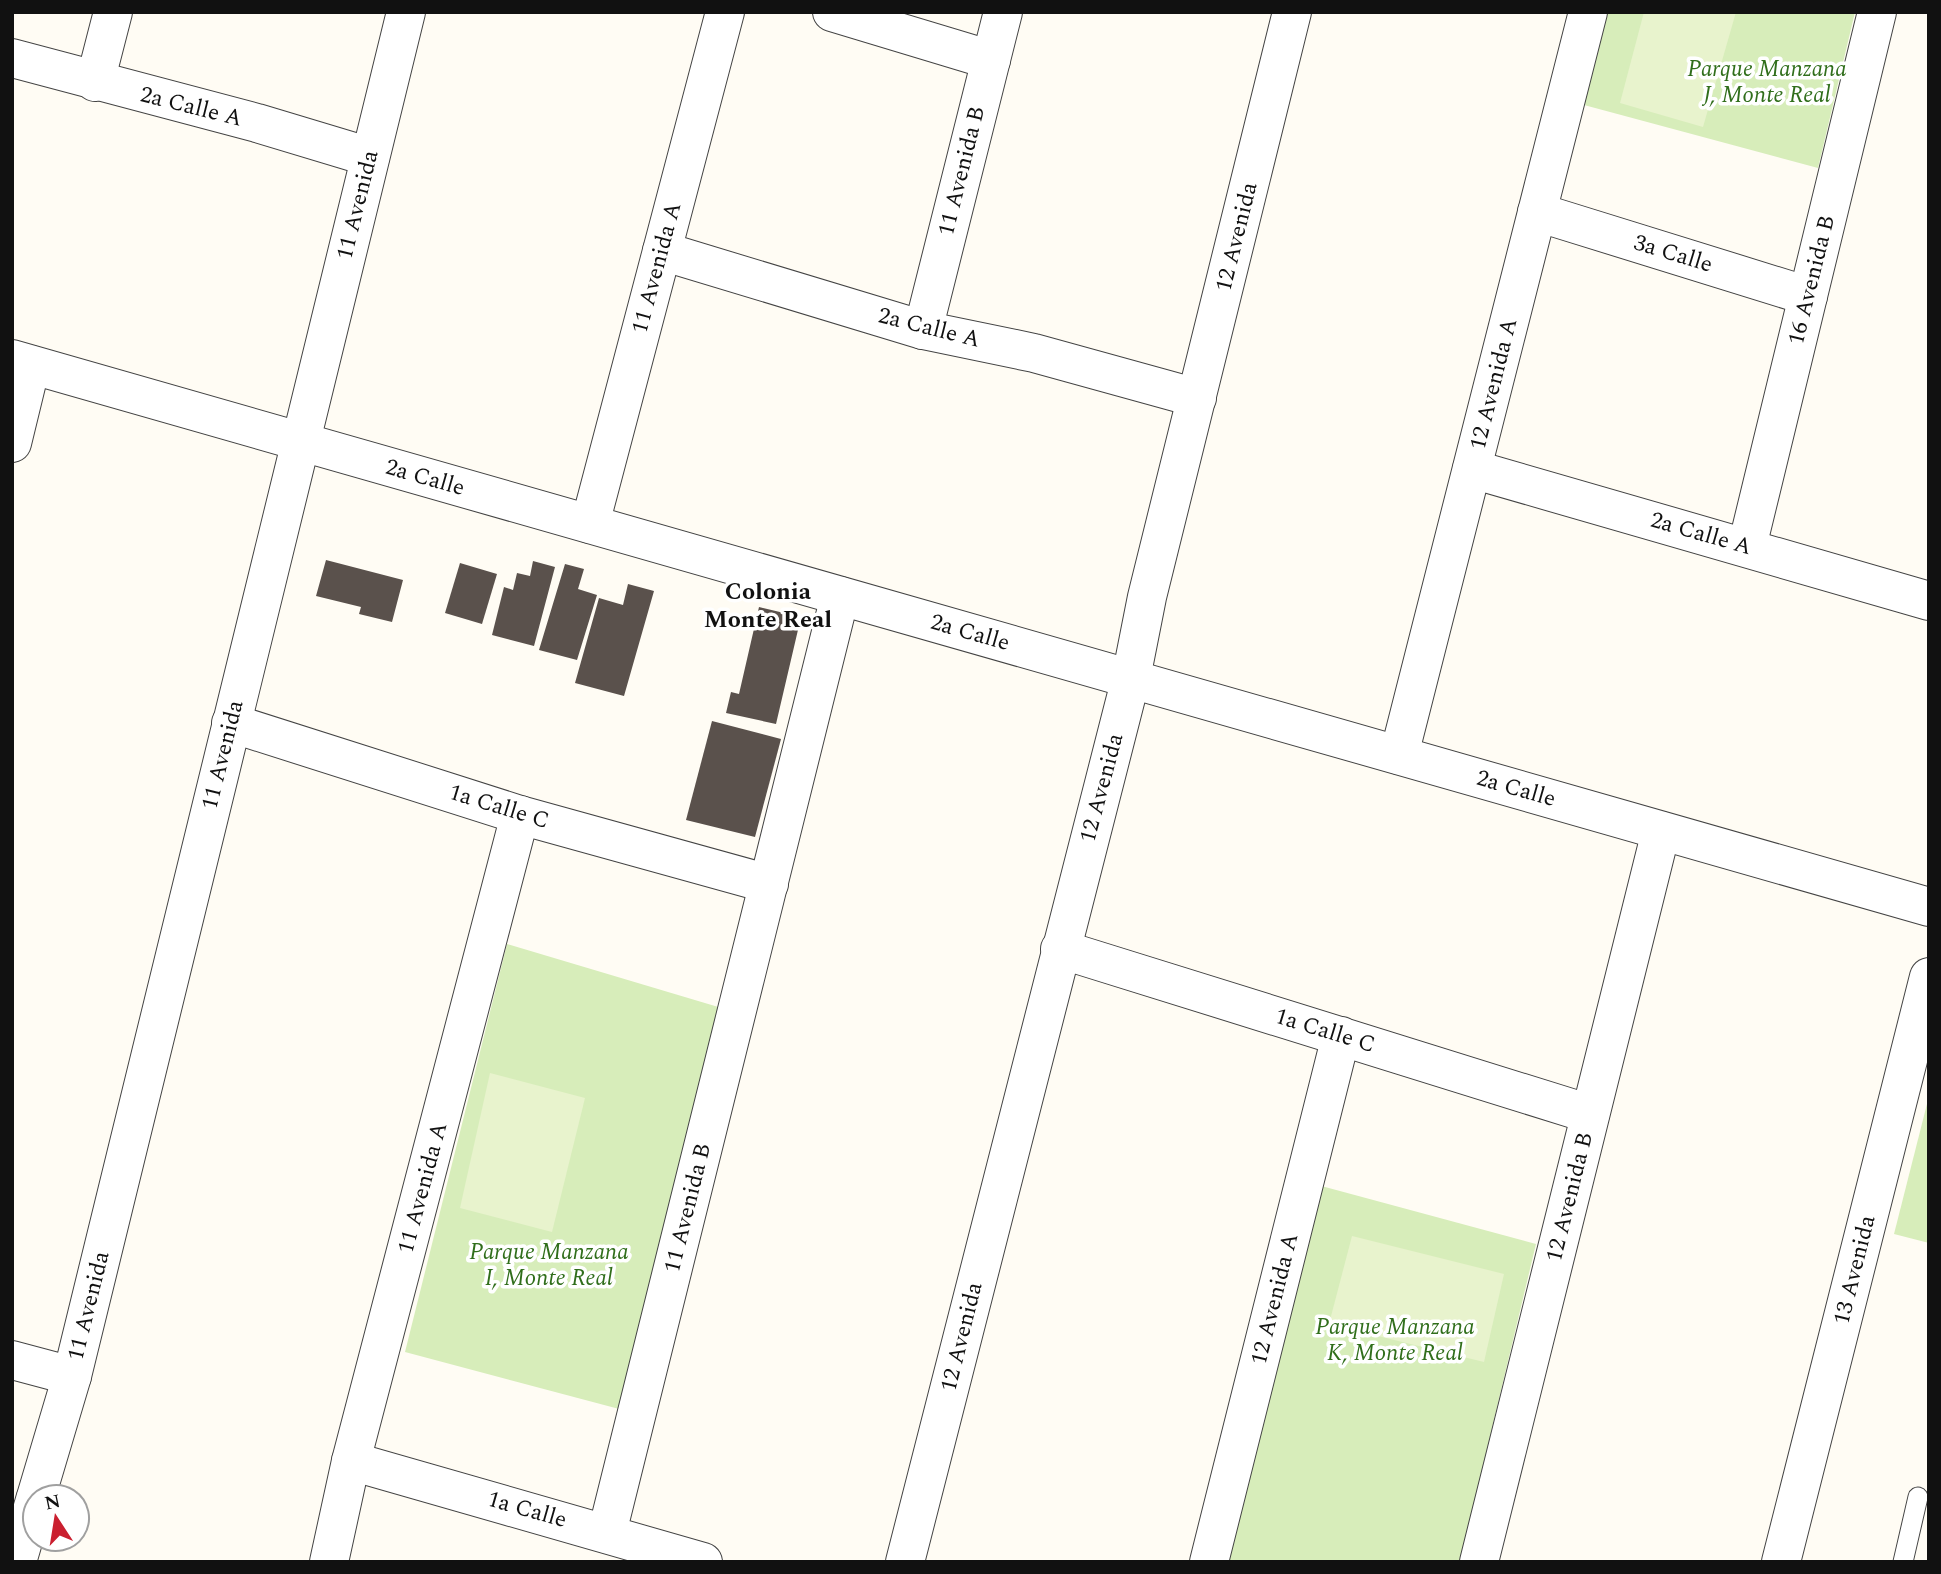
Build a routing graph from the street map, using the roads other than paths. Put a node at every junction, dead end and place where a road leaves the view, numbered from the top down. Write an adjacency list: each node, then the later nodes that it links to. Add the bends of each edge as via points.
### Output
1 (113, 12): 11 (street)
2 (406, 12): 12 (street, 11 Avenida)
3 (725, 12): 14 (street, 11 Avenida A)
4 (832, 12): 10 (street)
5 (1003, 12): 10 (street, 11 Avenida B)
6 (1292, 12): 18 (street, 12 Avenida)
7 (1588, 12): 13 (street, 12 Avenida A)
8 (1877, 12): 15 (street, 16 Avenida B)
9 (12, 58): 11 (street, 2a Calle A)
10 (991, 60): 16 (street, 11 Avenida B)
11 (95, 82): 12 (street, 2a Calle A, via 257,123)
12 (370, 158): 19 (street, 11 Avenida)
13 (1537, 212): 15 (street, 3a Calle); 21 (street, 12 Avenida A)
14 (662, 251): 16 (street, 2a Calle A); 22 (street, 11 Avenida A)
15 (1808, 296): 23 (street, 16 Avenida B)
16 (923, 330): 18 (street, 2a Calle A, via 1034,352)
17 (22, 362): 19 (street, 2a Calle); 20 (street)
18 (1197, 398): 26 (street, 12 Avenida)
19 (300, 442): 22 (street, 2a Calle); 27 (street, 11 Avenida)
20 (12, 443)
21 (1472, 469): 23 (street, 2a Calle A); 28 (street, 12 Avenida A)
22 (590, 524): 24 (street, 2a Calle)
23 (1747, 547): 25 (street, 2a Calle A)
24 (841, 596): 26 (street, 2a Calle); 31 (street, 11 Avenida B)
25 (1929, 601)
26 (1131, 678): 28 (street, 2a Calle); 33 (street, 12 Avenida)
27 (231, 723): 29 (street, 1a Calle C); 38 (street, 11 Avenida)
28 (1399, 755): 30 (street, 2a Calle)
29 (520, 815): 31 (street, 1a Calle C); 39 (street, 11 Avenida A)
30 (1661, 831): 32 (street, 2a Calle); 36 (street, 12 Avenida B)
31 (769, 884): 42 (street, 11 Avenida B)
32 (1929, 907)
33 (1060, 948): 35 (street, 1a Calle C); 45 (street, 12 Avenida)
34 (1929, 977): 48 (street, 13 Avenida)
35 (1341, 1036): 36 (street, 1a Calle C); 46 (street, 12 Avenida A)
36 (1590, 1114): 47 (street, 12 Avenida B)
37 (12, 1360): 38 (street)
38 (72, 1376): 40 (street, 11 Avenida)
39 (351, 1461): 42 (street, 1a Calle); 43 (street, 11 Avenida A)
40 (41, 1483)
41 (1918, 1497): 49 (lane)
42 (607, 1532): 44 (street, 1a Calle)
43 (329, 1562)
44 (703, 1562)
45 (905, 1562)
46 (1209, 1562)
47 (1479, 1562)
48 (1781, 1562)
49 (1903, 1562)

